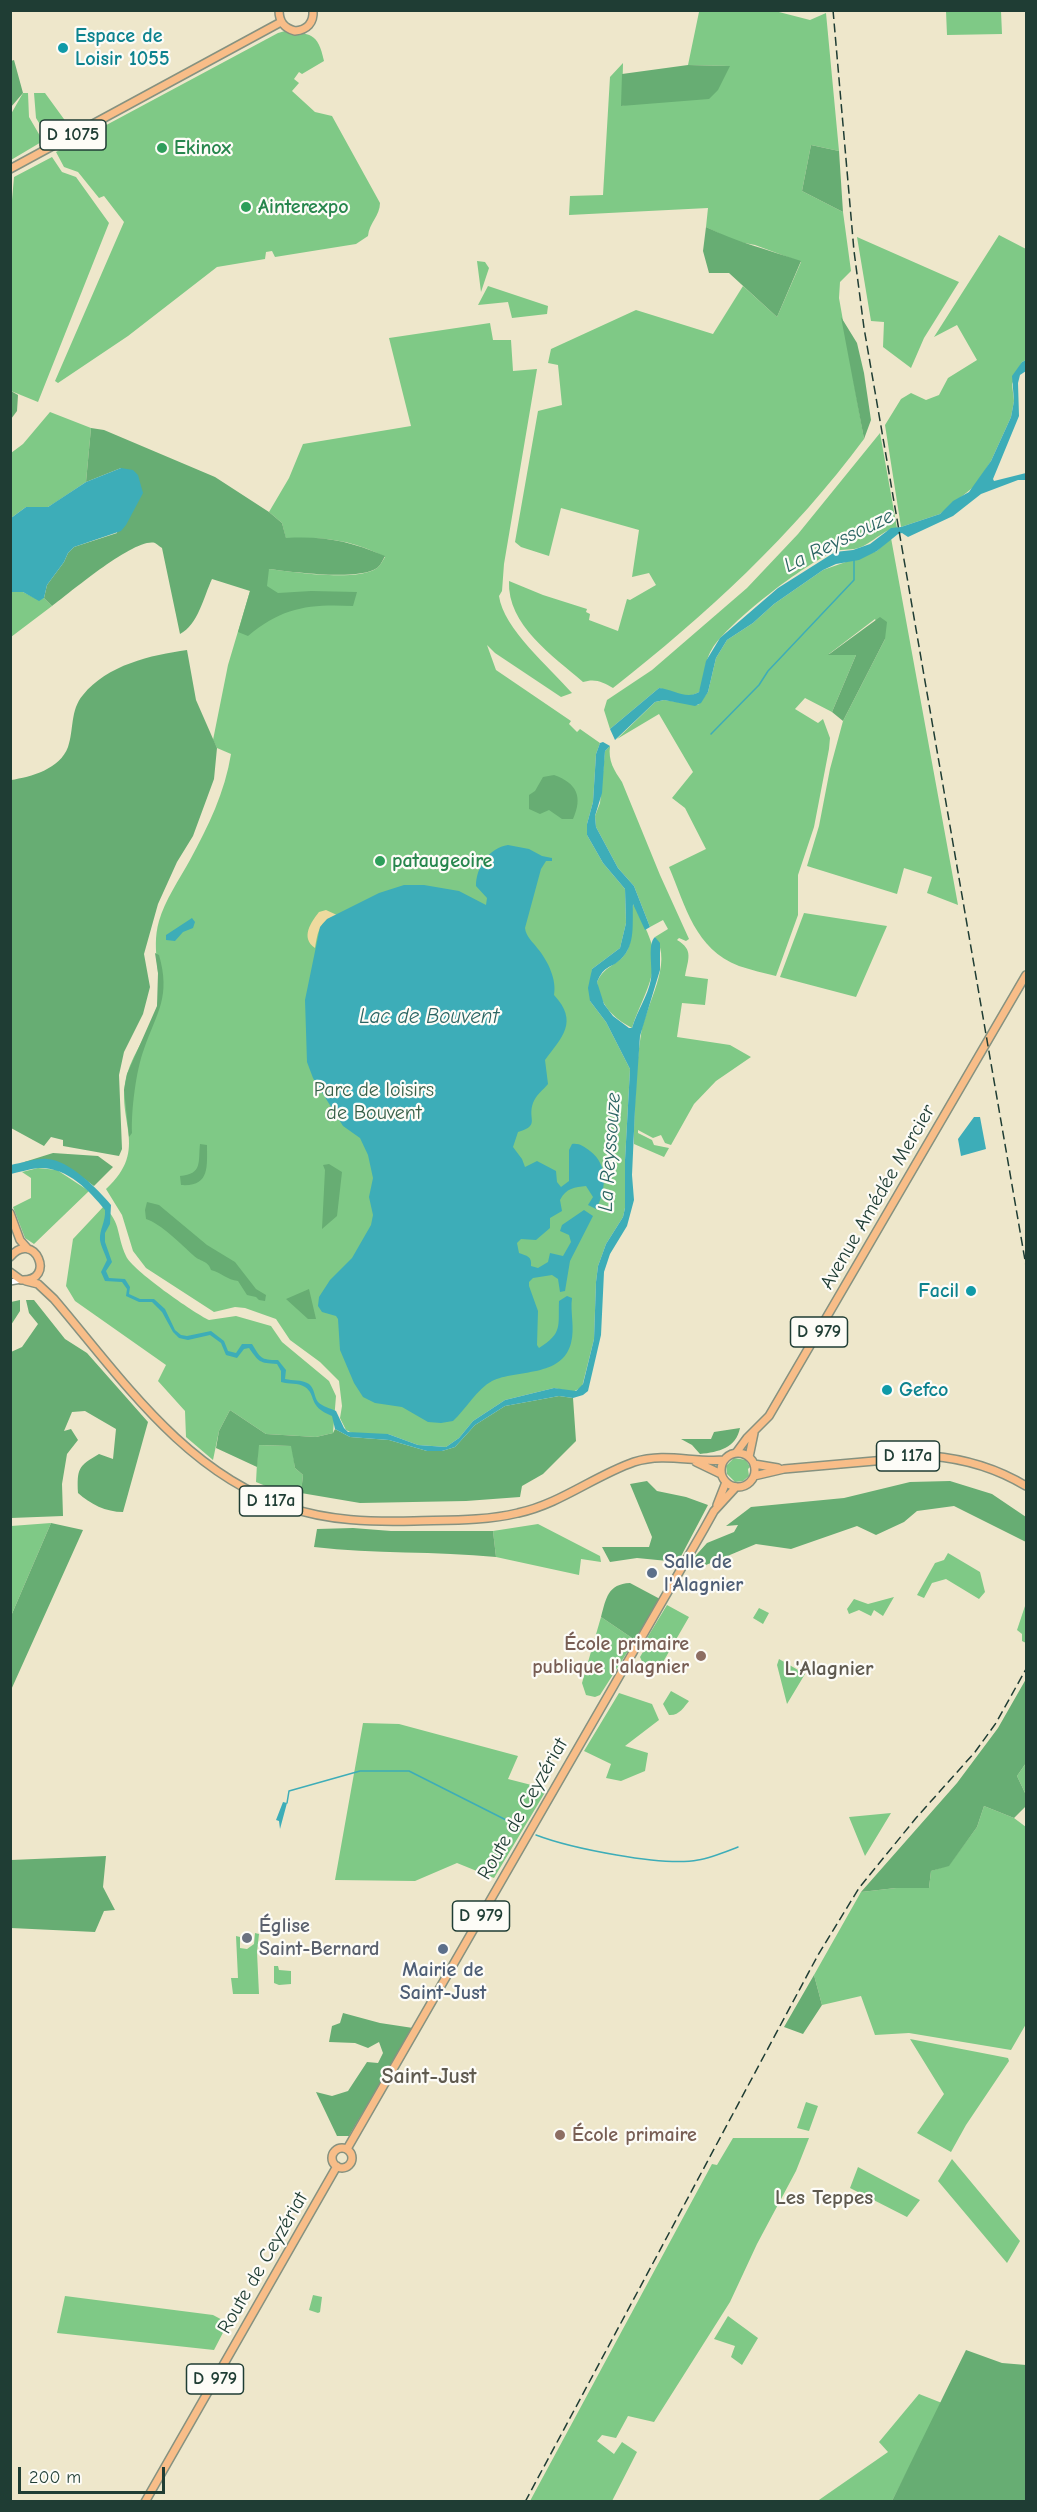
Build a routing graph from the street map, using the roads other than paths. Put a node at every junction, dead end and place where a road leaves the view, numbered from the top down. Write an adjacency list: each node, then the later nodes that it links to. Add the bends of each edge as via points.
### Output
1 (279, 10): 3 (main road)
2 (313, 10): 3 (main road, via 311,23 300,31 289,30)
3 (281, 22): 4 (main road, D 1075)
4 (10, 168)
5 (1026, 975): 15 (main road, Avenue Amédée Mercier / D 979, via 769,1416)
6 (10, 1214): 7 (main road)
7 (15, 1230): 8 (main road); 9 (main road)
8 (28, 1249): 9 (main road); 10 (main road, via 39,1258)
9 (12, 1256)
10 (40, 1268): 12 (main road, via 35,1276); 14 (main road, D 117a)
11 (10, 1272): 12 (main road)
12 (24, 1281): 13 (street); 14 (main road, D 117a, via 38,1284)
13 (10, 1282)
14 (54, 1299): 18 (main road, D 117a, via 161,1424 191,1452 233,1483 290,1508 363,1521 497,1517 564,1497 635,1462 659,1457)
15 (754, 1432): 16 (main road, Avenue Amédée Mercier / D 979); 17 (main road, Avenue Amédée Mercier / D 979)
16 (736, 1453): 17 (main road); 19 (main road)
17 (748, 1457): 20 (main road)
18 (688, 1459): 19 (main road, D 117a); 22 (main road, D 117a)
19 (724, 1460): 22 (main road)
20 (754, 1464): 21 (main road, D 117a); 23 (main road)
21 (784, 1469): 23 (main road, D 117a); 25 (main road, D 117a, via 931,1455 985,1466)
22 (721, 1474): 24 (main road)
23 (754, 1476): 26 (main road, via 749,1484)
24 (726, 1482): 26 (main road); 27 (main road, D 979)
25 (1026, 1486)
26 (736, 1487): 27 (main road, D 979)
27 (714, 1511): 28 (main road, Route de Ceyzériat / D 979)
28 (347, 2149): 29 (main road, via 352,2157 350,2163); 29 (main road, via 339,2148 333,2153)
29 (338, 2166): 30 (main road, Route de Ceyzériat / D 979)
30 (145, 2502)

